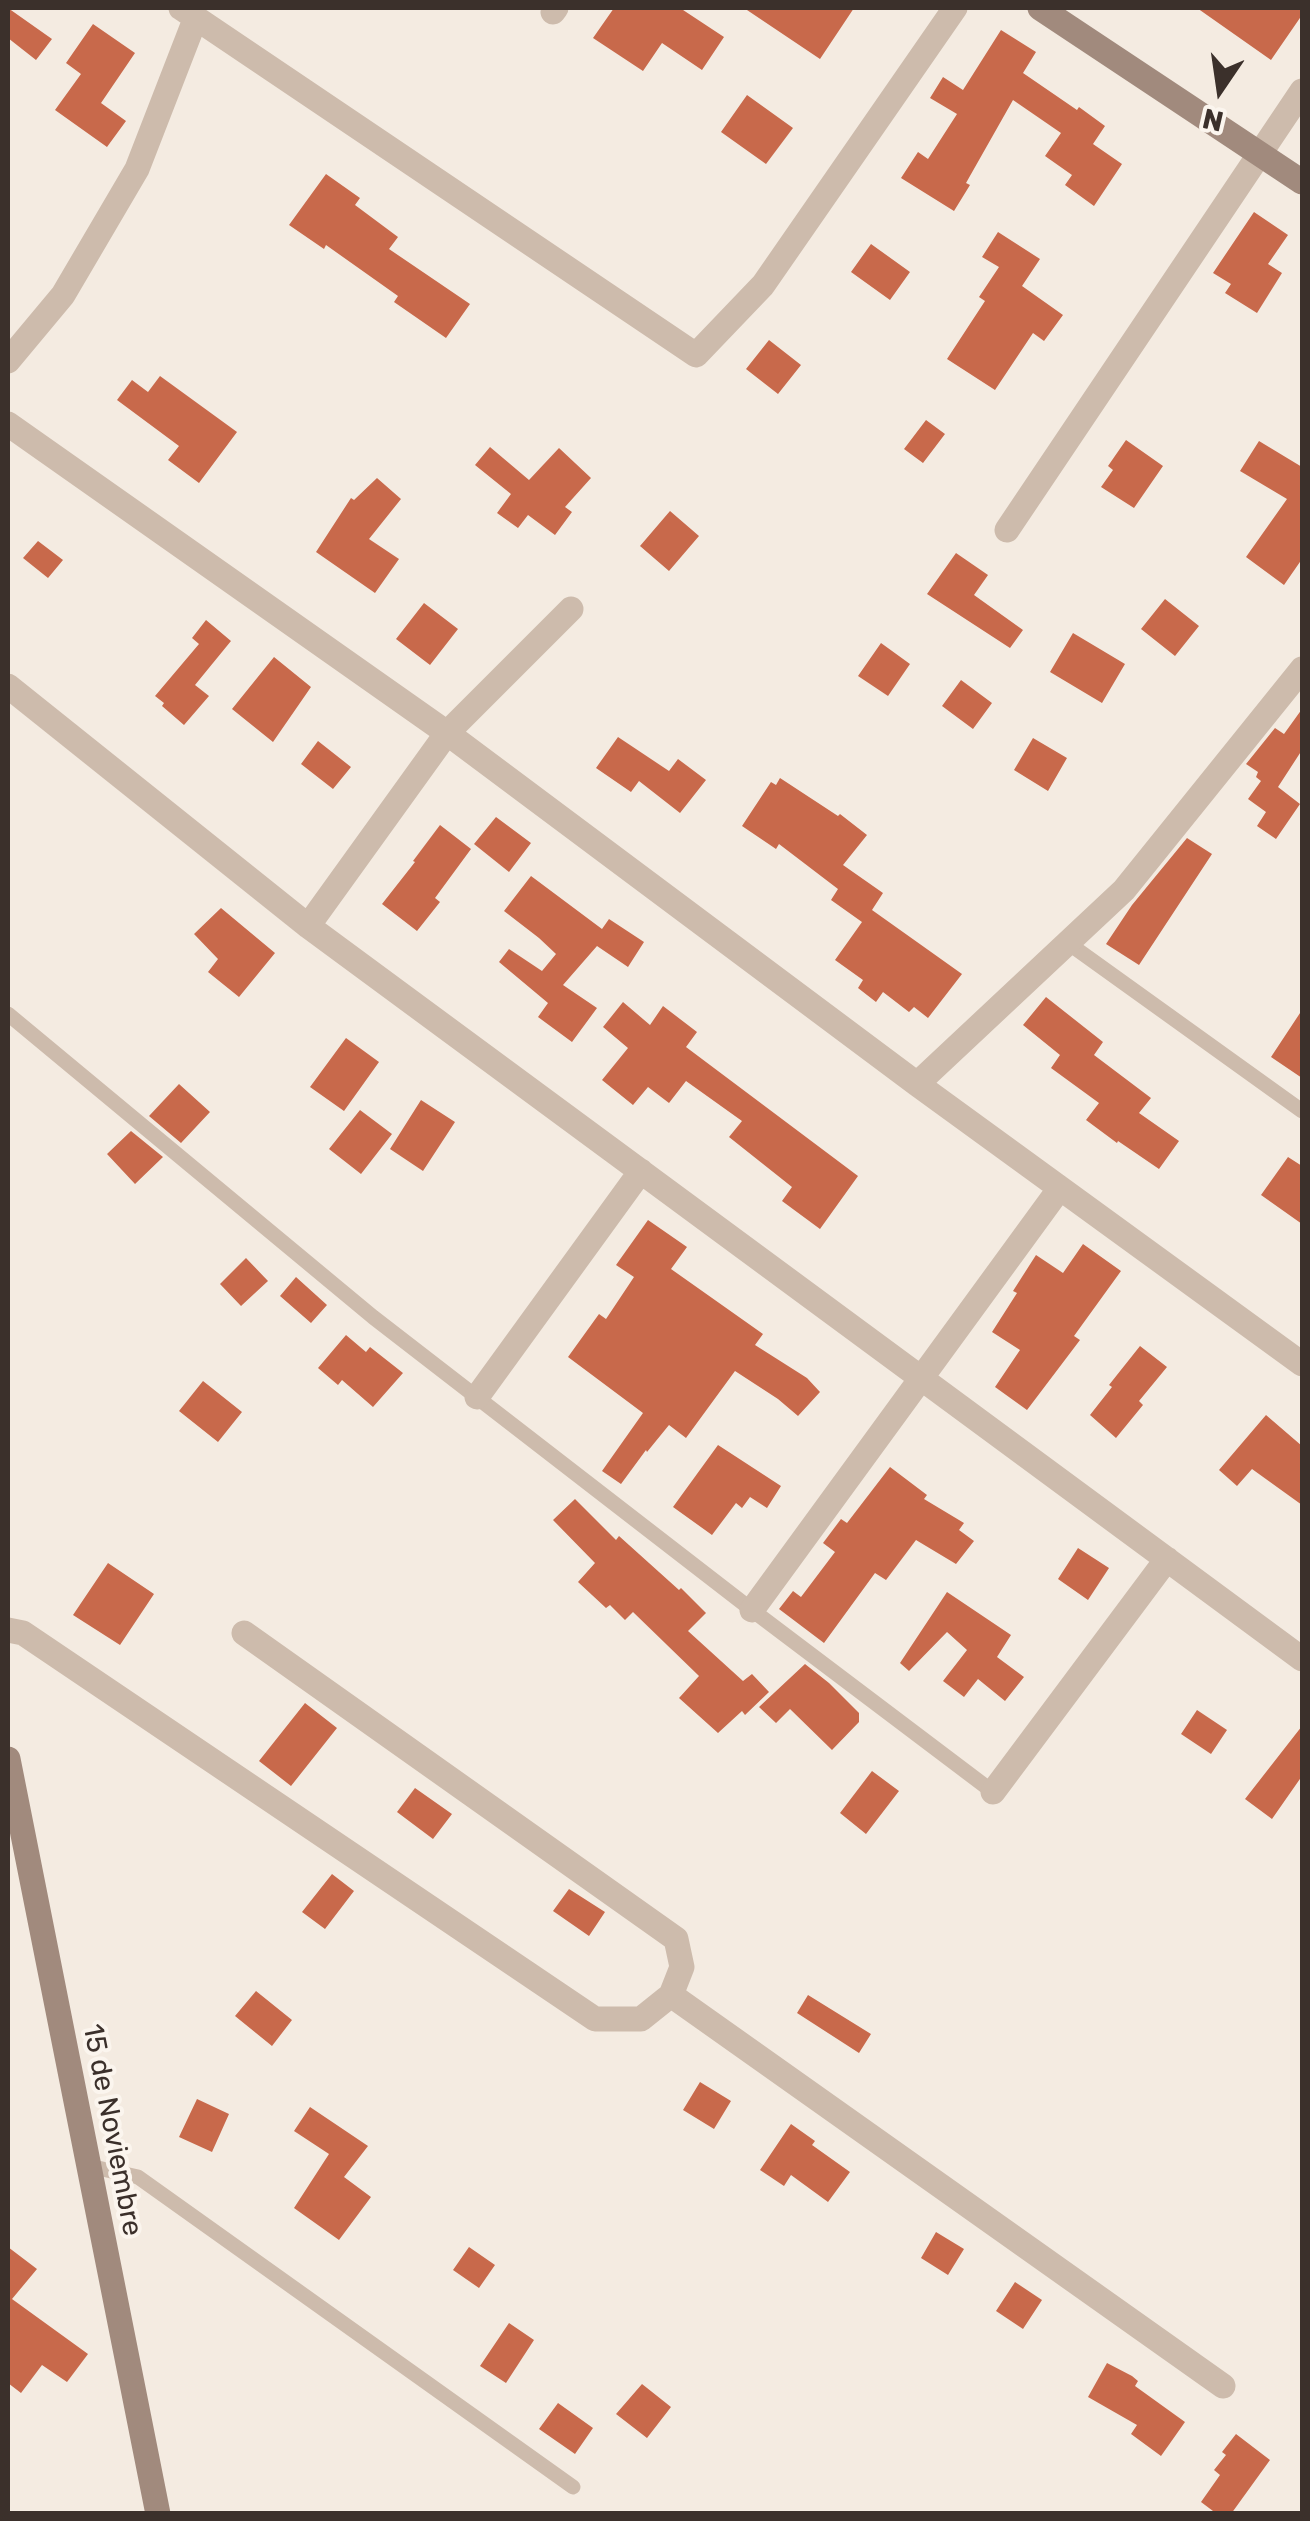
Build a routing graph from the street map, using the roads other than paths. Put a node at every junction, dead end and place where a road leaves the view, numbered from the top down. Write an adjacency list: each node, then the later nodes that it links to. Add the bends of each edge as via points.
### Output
1 (955, 8): 3 (street, via 763,285 696,355)
2 (1040, 8): 5 (street)
3 (188, 12): 7 (street, via 137,169 63,295)
4 (1302, 91): 5 (street)
5 (1260, 154): 6 (street); 9 (street)
6 (1302, 182)
7 (8, 361)
8 (8, 424): 13 (street)
9 (1007, 530)
10 (571, 609): 13 (street)
11 (1302, 669): 15 (street, via 1124,890)
12 (8, 686): 14 (street)
13 (447, 733): 14 (street); 17 (street)
14 (308, 926): 19 (street)
15 (1068, 943): 17 (street); 18 (lane)
16 (8, 1014): 23 (lane)
17 (917, 1084): 20 (street)
18 (1302, 1111)
19 (641, 1172): 22 (street); 23 (street)
20 (1060, 1188): 21 (street); 22 (street)
21 (1302, 1364)
22 (922, 1378): 24 (street); 25 (street)
23 (477, 1396): 25 (lane)
24 (1167, 1559): 28 (street); 30 (street)
25 (752, 1610): 30 (lane)
26 (8, 1630): 31 (street, via 23,1633 595,2019 641,2019)
27 (244, 1633): 31 (street, via 676,1938 682,1967)
28 (1302, 1659)
29 (8, 1758): 32 (street, 15 de Noviembre)
30 (993, 1792)
31 (671, 1995): 33 (street)
32 (89, 2166): 34 (lane, via 138,2177); 35 (street, 15 de Noviembre)
33 (1223, 2386)
34 (572, 2487)
35 (158, 2514)

